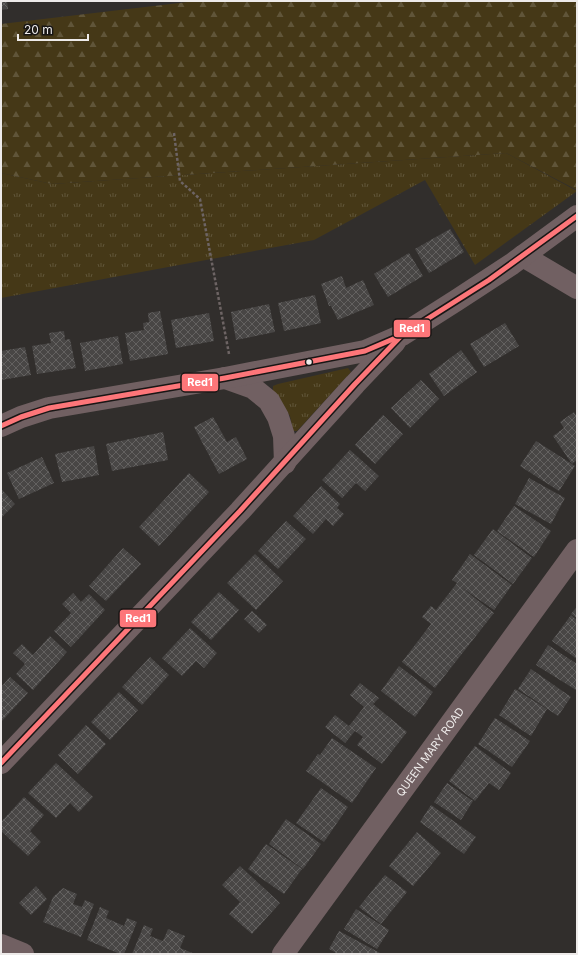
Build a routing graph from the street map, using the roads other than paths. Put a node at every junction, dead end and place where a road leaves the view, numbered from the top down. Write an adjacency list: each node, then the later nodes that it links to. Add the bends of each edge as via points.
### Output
1 (577, 216): 2 (street)
2 (523, 256): 3 (street); 4 (street)
3 (577, 288)
4 (402, 335): 5 (street, via 364,351); 7 (street)
5 (229, 377): 6 (street, via 49,408); 7 (street, via 253,388 269,401 284,436)
6 (1, 426)
7 (285, 463): 9 (street)
8 (577, 550): 12 (street, QUEEN MARY ROAD)
9 (1, 763)
10 (1, 945): 11 (street)
11 (23, 954)
12 (283, 954)

